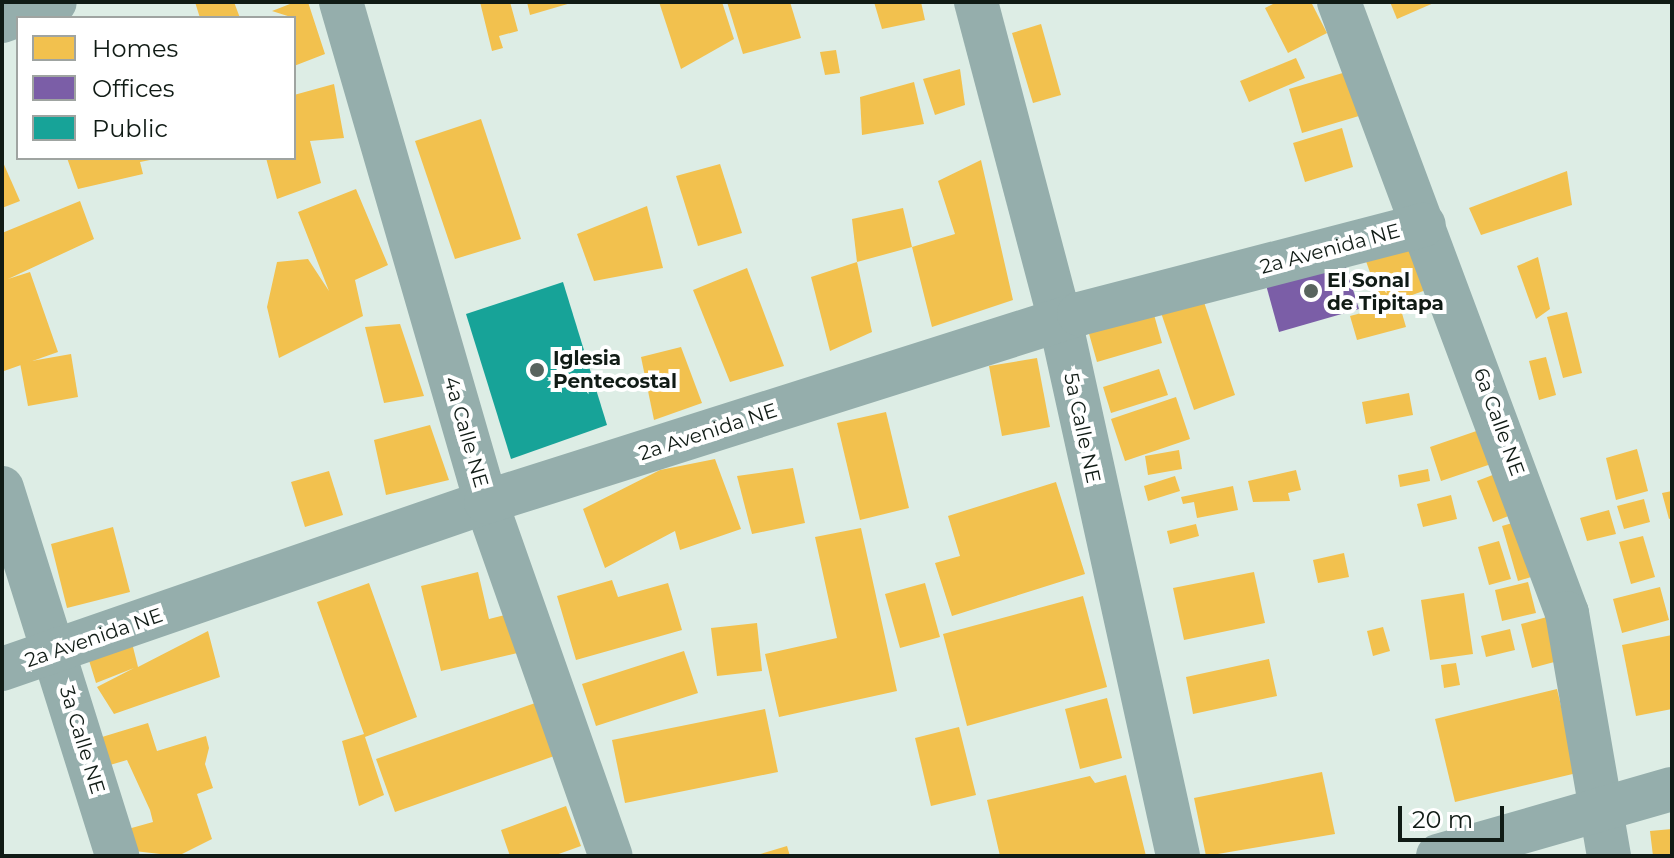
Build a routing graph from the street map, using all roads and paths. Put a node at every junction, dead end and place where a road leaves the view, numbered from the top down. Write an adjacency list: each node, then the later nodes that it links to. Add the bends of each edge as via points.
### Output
1 (55, 2): 5 (street)
2 (341, 2): 9 (street, 4a Calle NE)
3 (976, 2): 7 (street, 5a Calle NE)
4 (1339, 2): 6 (street, 6a Calle NE)
5 (2, 21)
6 (1424, 225): 7 (street, 2a Avenida NE); 13 (street, 6a Calle NE, via 1574,638)
7 (1060, 320): 9 (street, 2a Avenida NE); 16 (street, 5a Calle NE)
8 (2, 488): 10 (street, 3a Calle NE)
9 (486, 502): 10 (street, 2a Avenida NE); 15 (street, 4a Calle NE)
10 (55, 652): 11 (street, 2a Avenida NE); 14 (street, 3a Calle NE)
11 (2, 669)
12 (1672, 789): 13 (street)
13 (1603, 810): 17 (street); 18 (street, 6a Calle NE)
14 (117, 856)
15 (611, 856)
16 (1178, 856)
17 (1438, 856)
18 (1609, 856)

